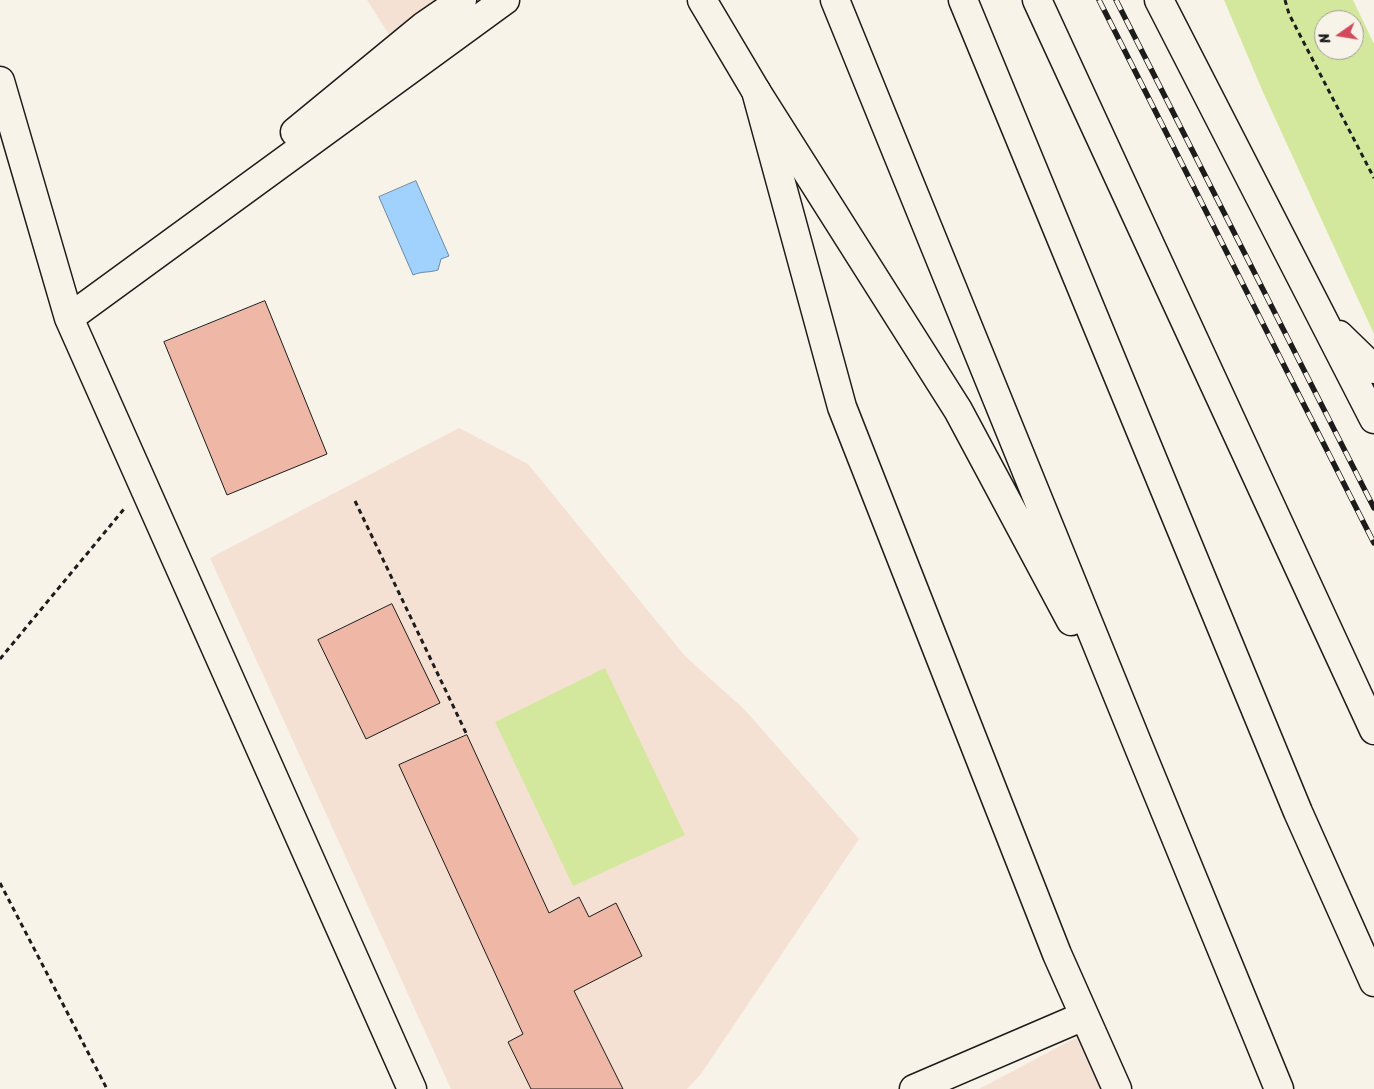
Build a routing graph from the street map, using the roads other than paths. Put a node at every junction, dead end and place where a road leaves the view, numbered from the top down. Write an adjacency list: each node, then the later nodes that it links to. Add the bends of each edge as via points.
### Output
1 (462, 0): 10 (street, via 424,26 285,140)
2 (505, 0): 10 (street)
3 (702, 0): 9 (street)
4 (835, 0): 16 (street)
5 (963, 0): 17 (street, via 1298,812)
6 (1037, 0): 15 (street)
7 (1160, 0): 12 (street)
8 (0, 81): 11 (street)
9 (756, 90): 16 (street, via 958,410); 18 (street, via 842,407)
10 (237, 196): 11 (street)
11 (69, 318): 19 (street)
12 (1322, 319): 13 (street); 14 (street)
13 (1374, 368)
14 (1374, 419)
15 (1374, 730)
16 (1140, 750): 22 (street)
17 (1374, 982)
18 (1084, 1016): 20 (street); 21 (street)
19 (412, 1089)
20 (914, 1089)
21 (1117, 1089)
22 (1279, 1089)

